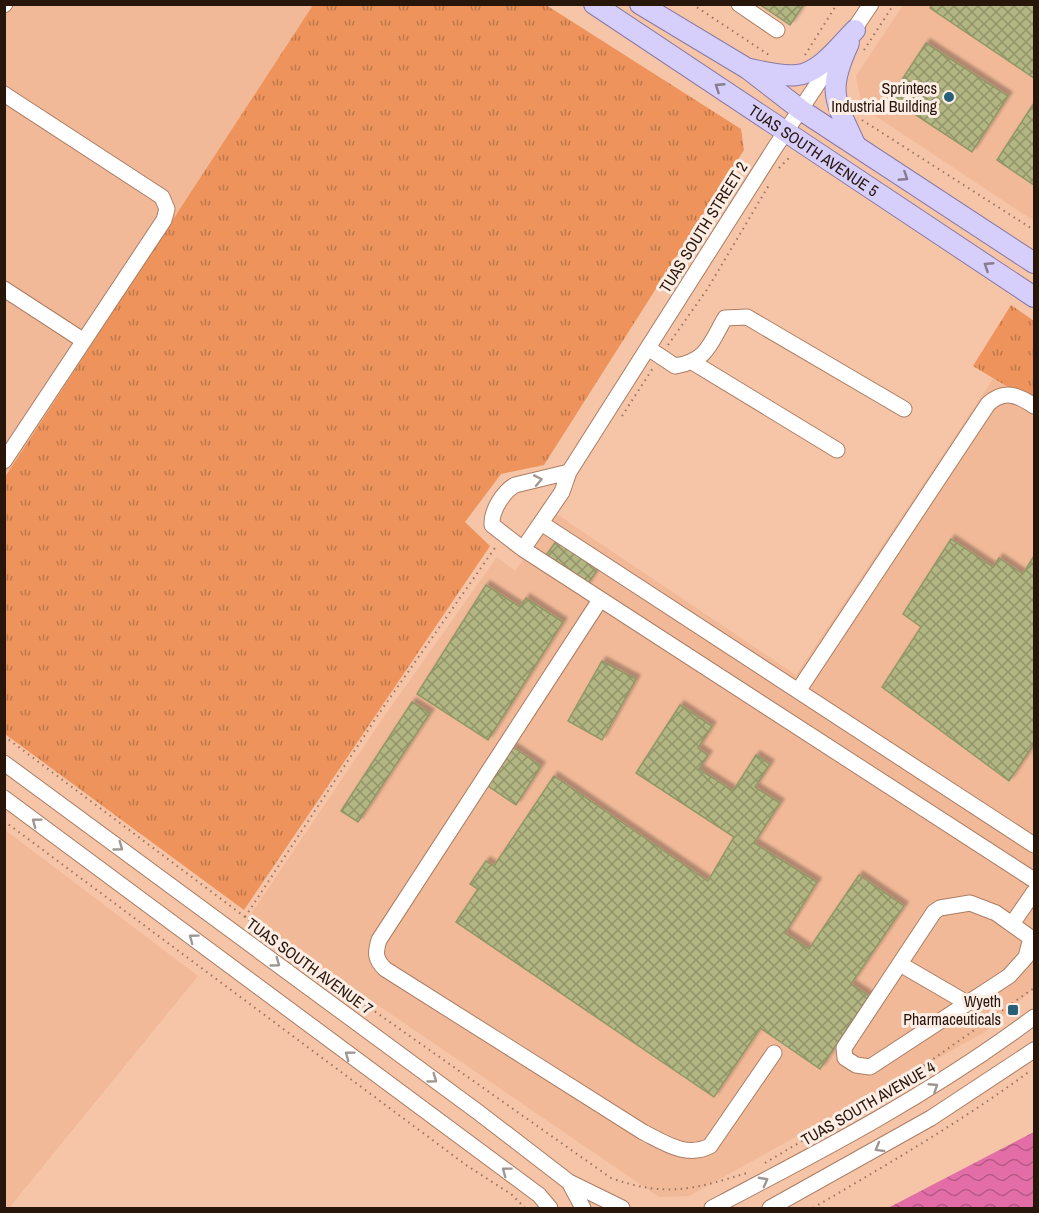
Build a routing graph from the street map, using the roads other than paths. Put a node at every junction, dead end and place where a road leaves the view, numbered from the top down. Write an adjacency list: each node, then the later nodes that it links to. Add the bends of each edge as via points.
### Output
1 (594, 4): 10 (main road, TUAS SOUTH AVENUE 5, one-way to 1)
2 (640, 4): 7 (main road, TUAS SOUTH AVENUE 5)
3 (739, 4): 5 (street)
4 (871, 4): 6 (street, TUAS SOUTH STREET 2)
5 (777, 30)
6 (855, 30): 7 (main road, via 822,63 806,73); 9 (street, TUAS SOUTH STREET 2); 11 (main road, via 837,70 836,105)
7 (748, 69): 9 (main road, TUAS SOUTH AVENUE 5)
8 (4, 94): 15 (street, via 166,203 164,220)
9 (801, 110): 10 (street, TUAS SOUTH STREET 2); 11 (main road, TUAS SOUTH AVENUE 5)
10 (786, 131): 14 (main road, TUAS SOUTH AVENUE 5, one-way to 10); 16 (street, TUAS SOUTH STREET 2)
11 (855, 145): 12 (main road, TUAS SOUTH AVENUE 5, one-way to 12)
12 (1035, 263)
13 (6, 293): 15 (street)
14 (1035, 297)
15 (84, 341): 21 (street)
16 (648, 348): 17 (street, via 675,366); 22 (street, TUAS SOUTH STREET 2)
17 (694, 363): 19 (street, via 704,354 725,318 747,317); 20 (street)
18 (1035, 406): 26 (street, via 1006,394 996,396 988,404)
19 (904, 409)
20 (837, 450)
21 (4, 461)
22 (569, 472): 23 (street, TUAS SOUTH STREET 2, via 562,492); 24 (street, one-way to 22, via 492,525 508,489)
23 (541, 523): 24 (street, TUAS SOUTH STREET 2); 26 (street)
24 (523, 549): 25 (street)
25 (600, 600): 30 (street); 38 (street, via 379,940 375,953 378,962 633,1126 678,1149 702,1150 711,1146)
26 (798, 691): 29 (street)
27 (4, 762): 39 (street, TUAS SOUTH AVENUE 7, one-way to 39)
28 (4, 798): 40 (street, one-way to 28, via 539,1195)
29 (1035, 845)
30 (1035, 880)
31 (1035, 892): 32 (street)
32 (1012, 924): 33 (street); 34 (street, via 970,903 940,908)
33 (1033, 934): 35 (street, via 1026,957 1009,976)
34 (900, 964): 35 (street); 35 (street, via 844,1048 844,1058 856,1065 870,1067)
35 (967, 1003)
36 (1035, 1017): 43 (street, TUAS SOUTH AVENUE 4, one-way to 36, via 917,1098)
37 (1035, 1050): 44 (street, one-way to 44, via 931,1118)
38 (774, 1053)
39 (569, 1182): 41 (street, TUAS SOUTH AVENUE 7); 42 (street)
40 (550, 1209)
41 (583, 1209)
42 (622, 1209)
43 (712, 1209)
44 (770, 1209)

